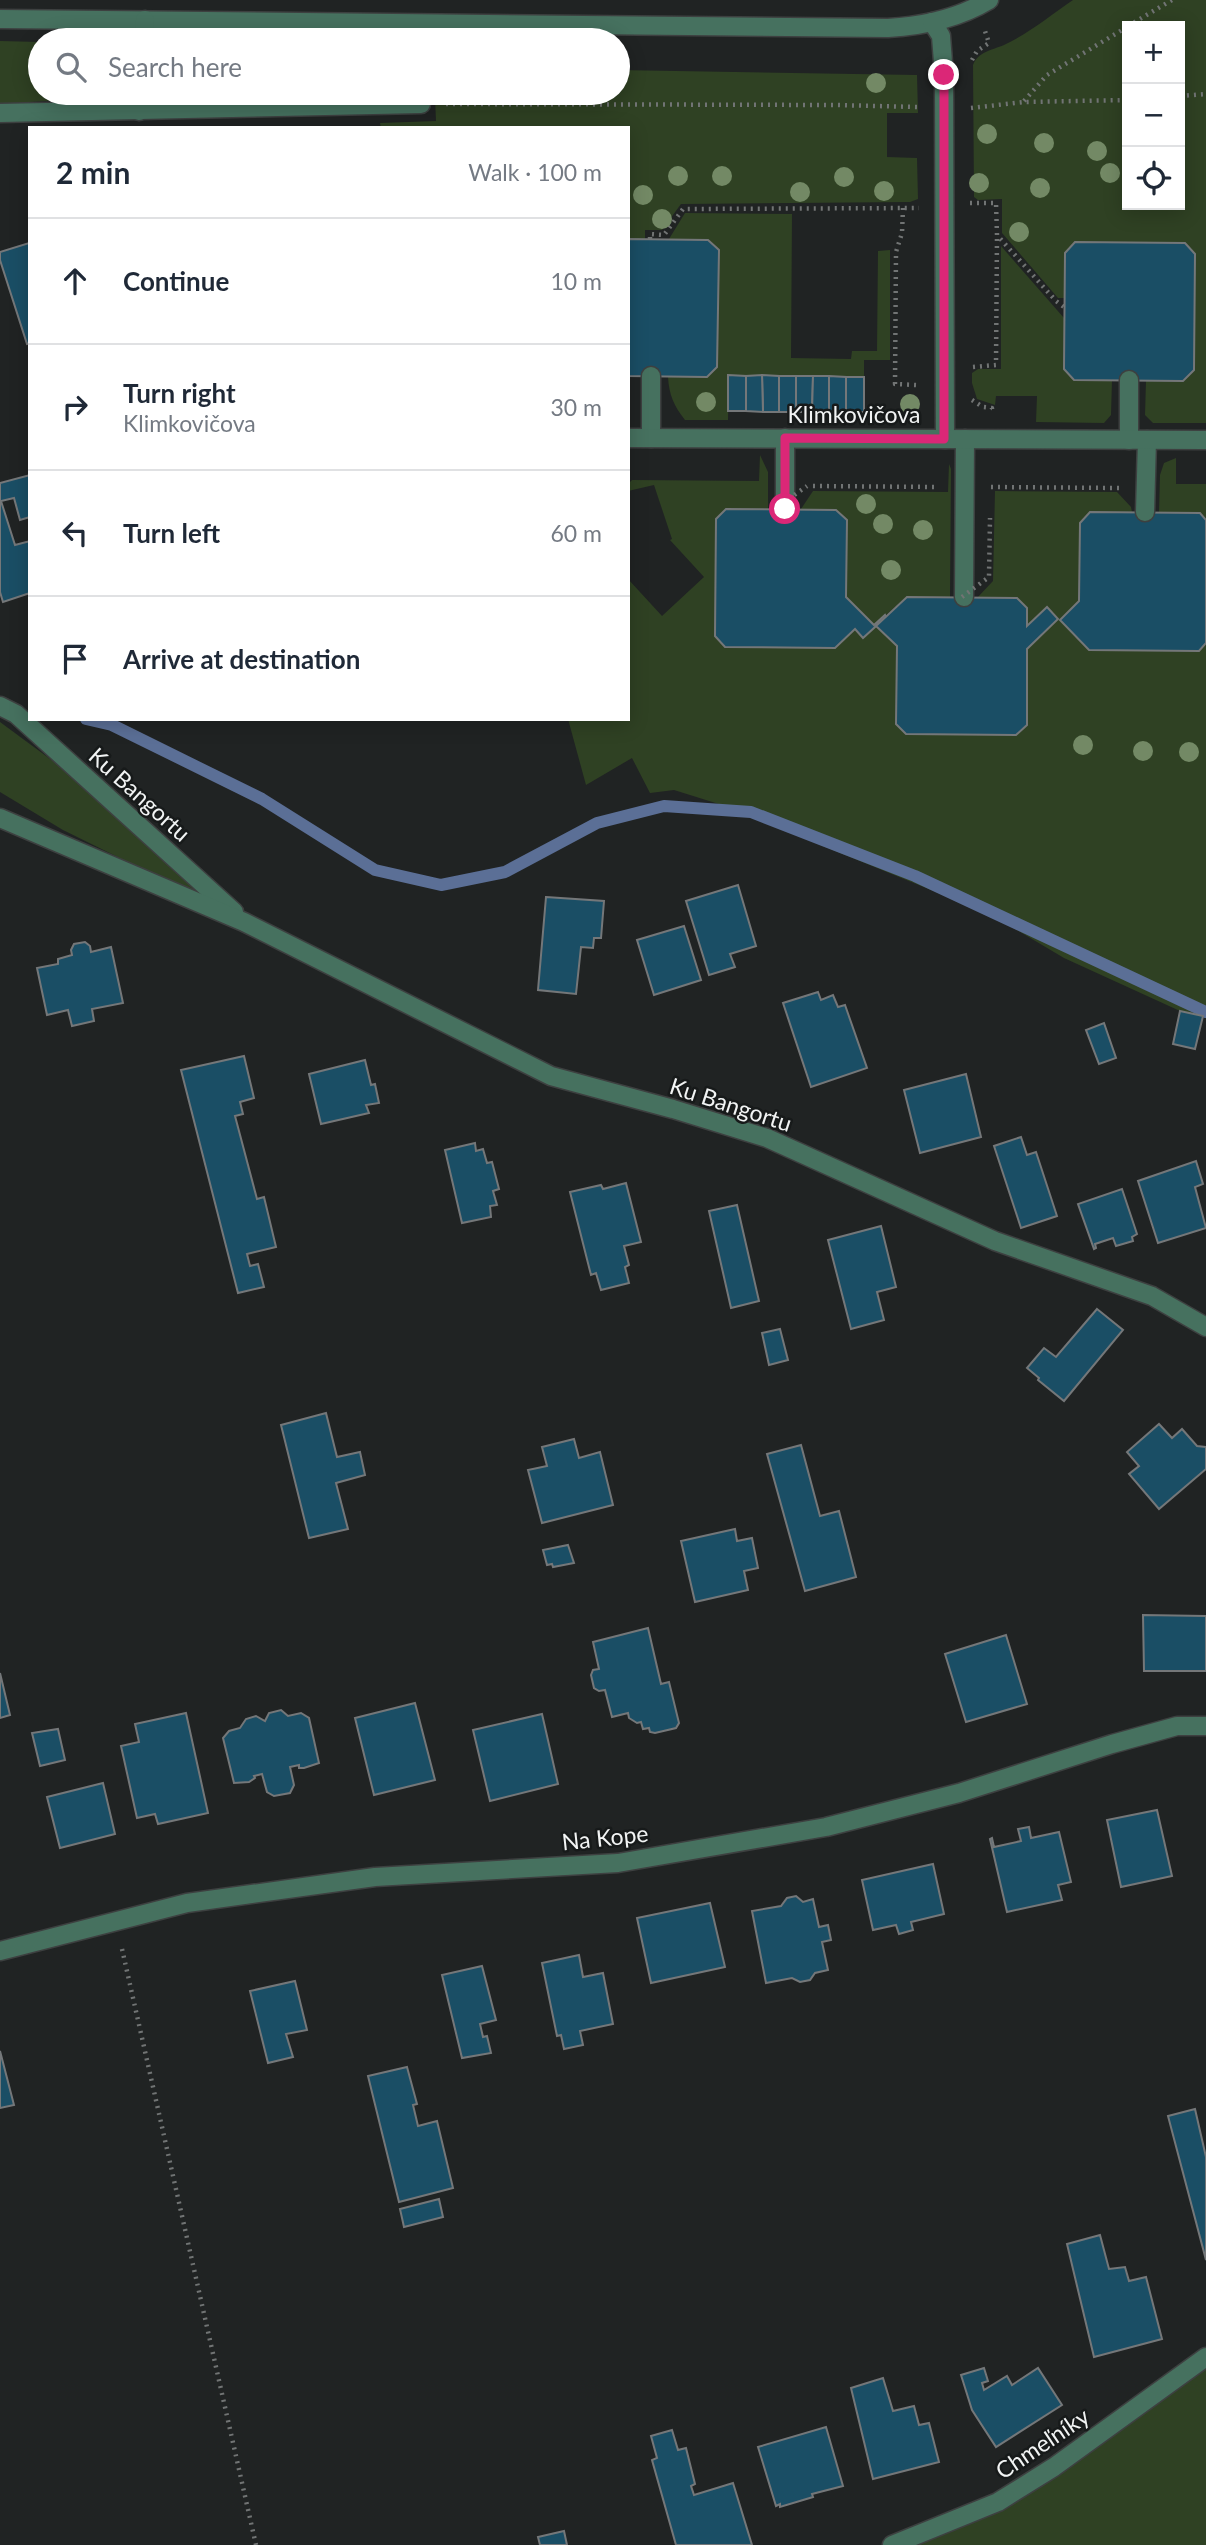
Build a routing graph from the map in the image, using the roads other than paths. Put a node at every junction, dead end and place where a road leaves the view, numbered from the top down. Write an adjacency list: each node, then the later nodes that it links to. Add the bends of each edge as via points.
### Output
1 (983, 4): 4 (street)
2 (0, 19): 3 (street)
3 (145, 20): 4 (street, via 776,28 888,28); 5 (street)
4 (932, 22): 15 (street, via 943,48)
5 (145, 28)
6 (139, 105): 8 (street)
7 (381, 105): 8 (street)
8 (139, 111): 9 (street)
9 (0, 113)
10 (651, 376): 13 (street)
11 (1129, 380): 17 (street)
12 (630, 438): 13 (street, Klimkovičova)
13 (651, 438): 14 (street, Klimkovičova)
14 (785, 438): 15 (street, Klimkovičova); 19 (street)
15 (944, 439): 16 (street, Klimkovičova)
16 (965, 439): 17 (street, Klimkovičova); 21 (street)
17 (1138, 440): 18 (street, Klimkovičova); 20 (street)
18 (1206, 440)
19 (784, 506)
20 (1145, 512)
21 (963, 597)
22 (0, 706): 24 (street, Ku Bangortu, via 16,714)
23 (0, 818): 24 (street, Ku Bangortu)
24 (244, 922): 25 (street, Ku Bangortu, via 551,1076 767,1138 995,1241 1152,1296)
25 (1206, 1326)
26 (1206, 1726): 27 (street, Na Kope, via 1177,1726 959,1793 826,1827 618,1863 375,1877 187,1903)
27 (0, 1951)
28 (1206, 2357): 29 (street, Chmeľníky, via 998,2502)
29 (892, 2545)

